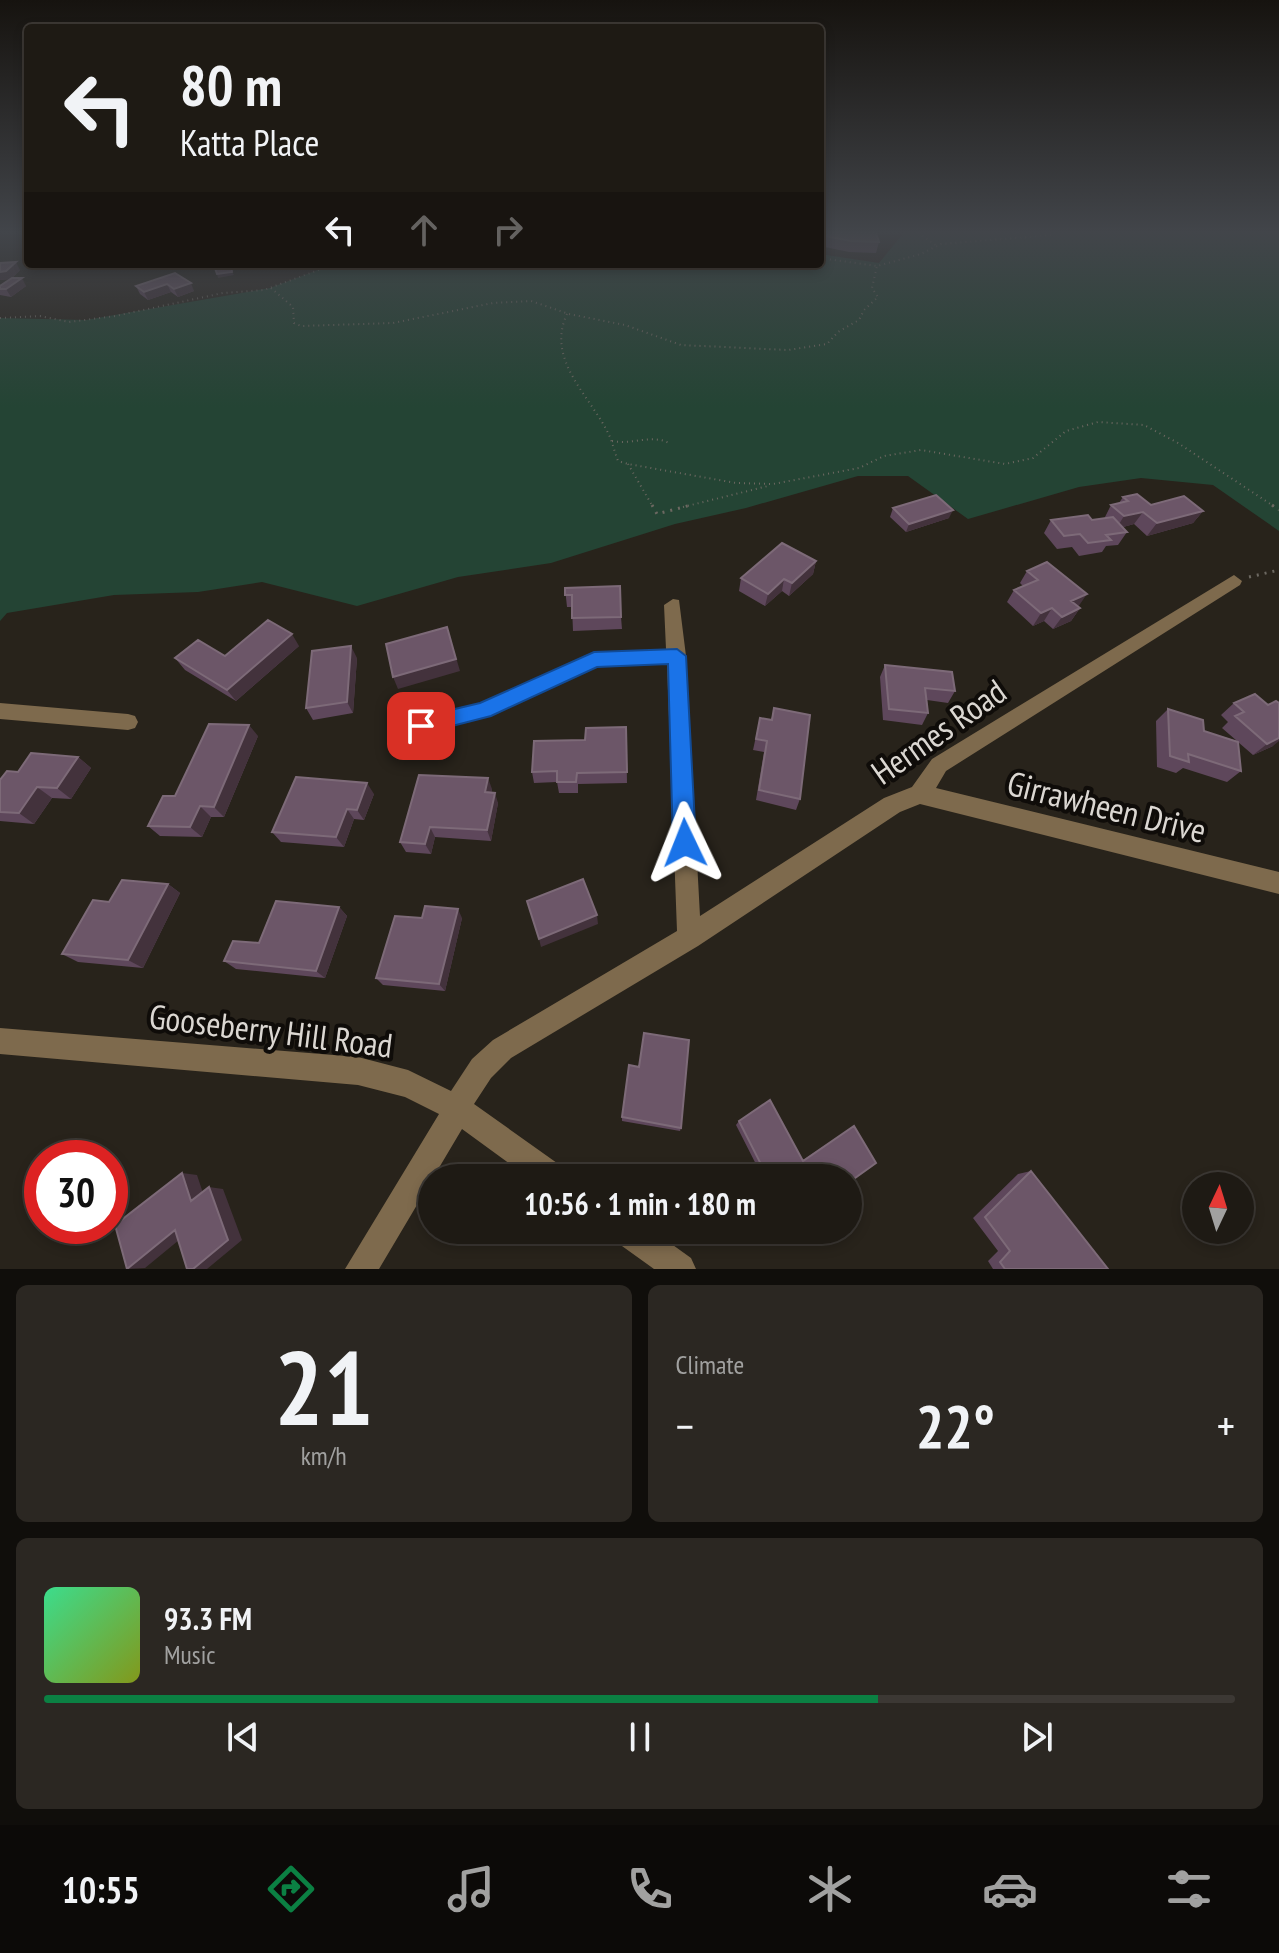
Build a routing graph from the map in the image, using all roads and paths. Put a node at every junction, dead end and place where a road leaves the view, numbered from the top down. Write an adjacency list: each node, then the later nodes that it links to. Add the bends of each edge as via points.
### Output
1 (259, 289): 5 (path, via 69,322 40,316)
2 (272, 289): 4 (path, via 293,307 294,323 301,326 393,323 512,301 531,301)
3 (873, 289): 4 (path, via 878,297 859,320 811,349 681,345 625,325)
4 (567, 314): 6 (path, via 559,335 572,378)
5 (0, 318)
6 (612, 441): 7 (path, via 660,438); 8 (path, via 618,461)
7 (669, 443)
8 (628, 464): 9 (path, via 736,483); 9 (path, via 657,514)
9 (773, 484): 10 (path, via 921,450 1005,464 1033,458 1066,431 1098,422 1144,425)
10 (1279, 510)
11 (1279, 570): 12 (path)
12 (1234, 581): 18 (street, Hermes Road, via 939,765)
13 (673, 605): 14 (street)
14 (677, 656): 17 (street, via 594,660 484,710); 20 (street)
15 (0, 711): 16 (street)
16 (128, 722)
17 (421, 726)
18 (920, 794): 19 (street, Girrawheen Drive); 20 (street, Hermes Road, via 892,805)
19 (1279, 883)
20 (689, 937): 22 (street, Hermes Road, via 502,1049 483,1063)
21 (0, 1041): 22 (street, Gooseberry Hill Road, via 358,1071 408,1084)
22 (455, 1107): 23 (street, Gooseberry Hill Road); 25 (street, Hermes Road, via 445,1133)
23 (534, 1164)
24 (645, 1244): 26 (street)
25 (361, 1269)
26 (680, 1269)

